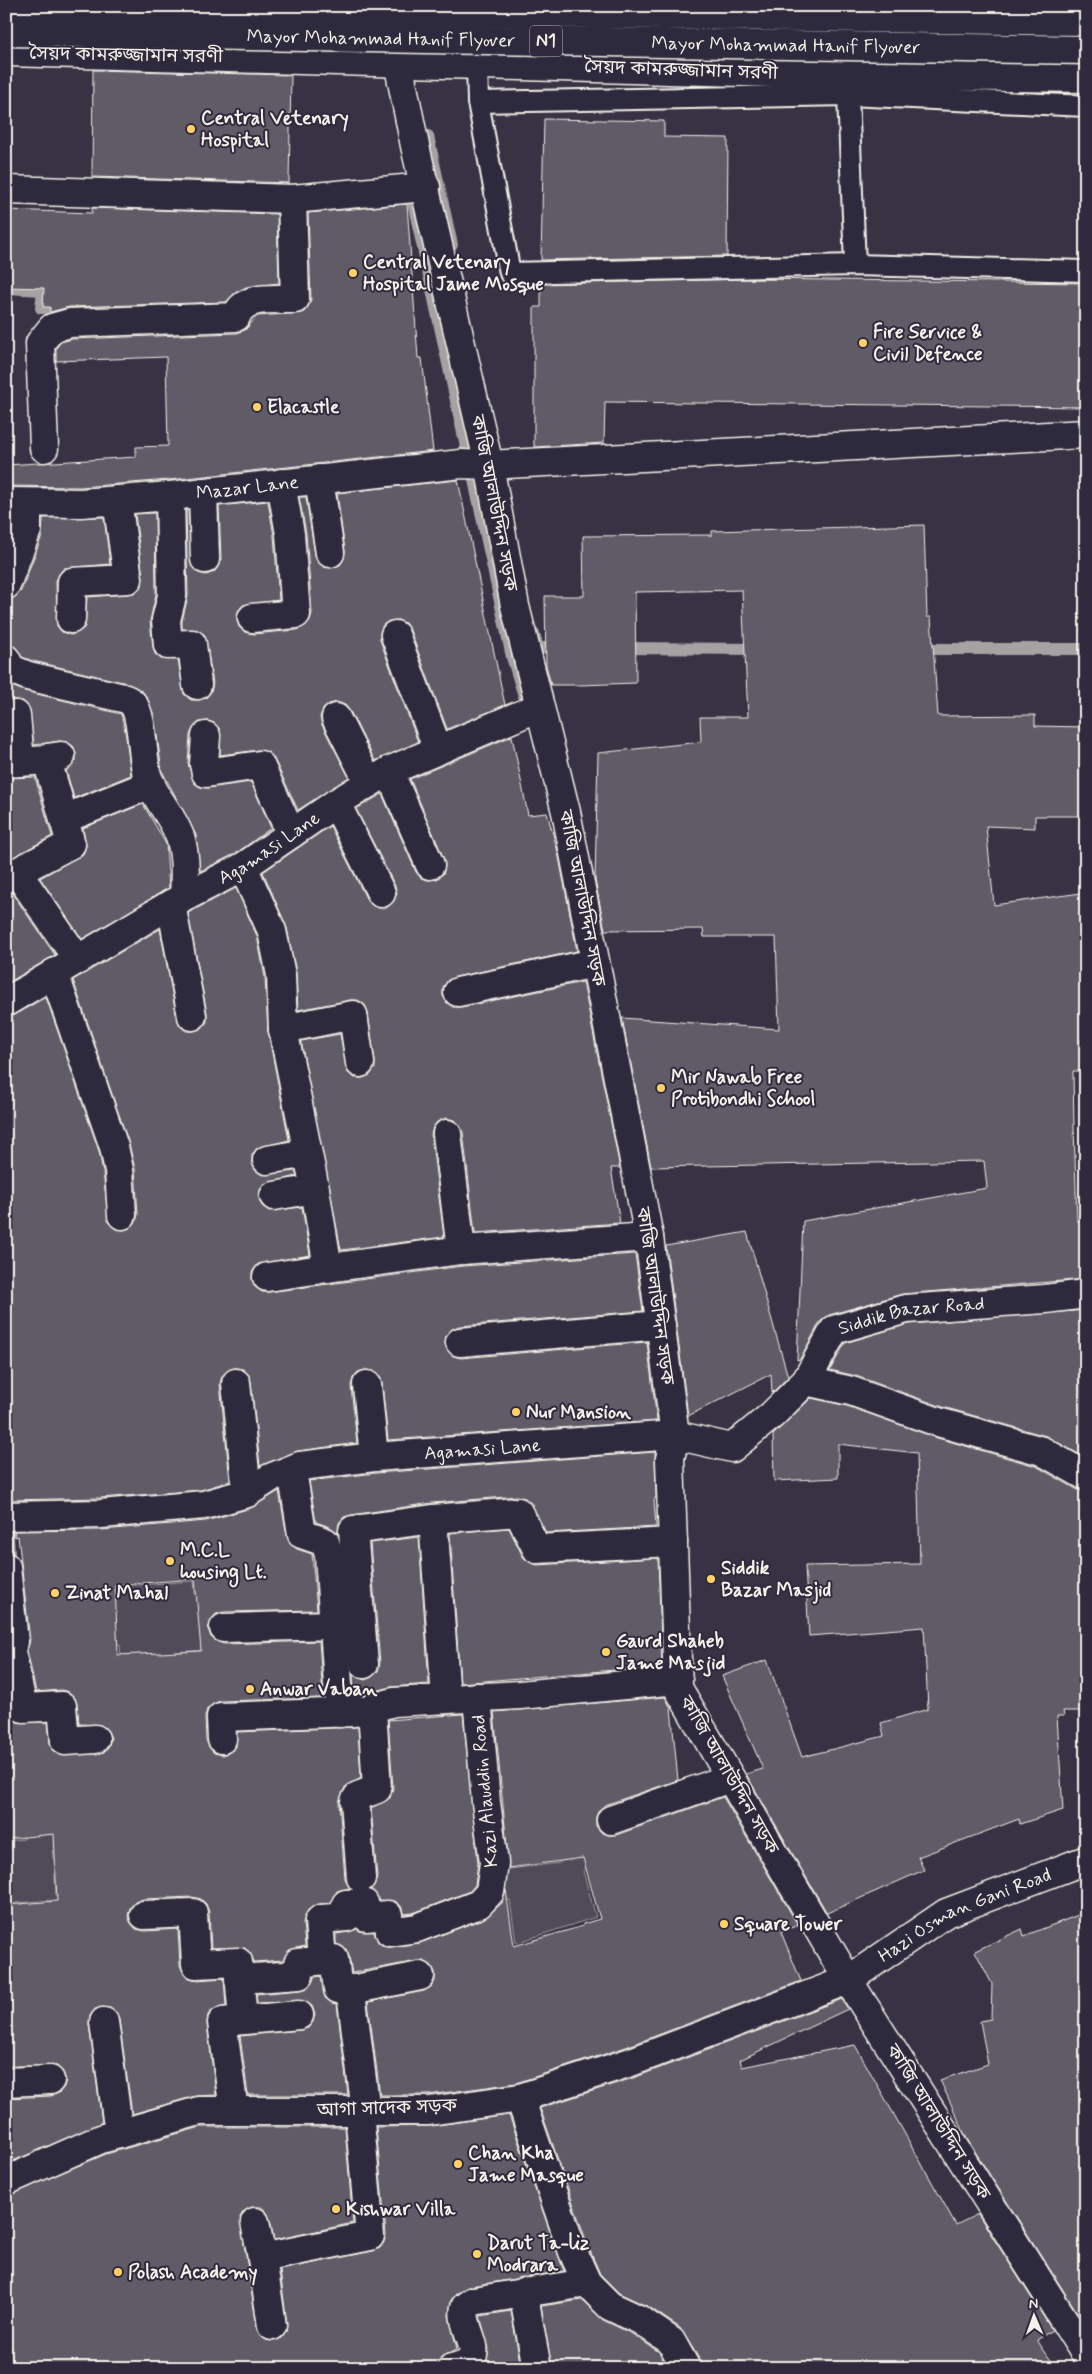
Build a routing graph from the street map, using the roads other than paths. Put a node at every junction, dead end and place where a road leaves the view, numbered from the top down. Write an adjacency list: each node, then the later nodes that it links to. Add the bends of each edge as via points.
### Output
1 (10, 6): 3 (main road, N1, bridge)
2 (389, 6): 7 (main road)
3 (1086, 21)
4 (6, 32): 5 (main road, Mayor Mohammad Hanif Flyover / N1, bridge)
5 (1086, 50)
6 (6, 52): 7 (main road, সৈয়দ কামরুজ্জামান সরণী)
7 (398, 62): 8 (main road, সৈয়দ কামরুজ্জামান সরণী); 13 (main road, কাজি আলাউদ্দিন সড়ক)
8 (477, 64): 10 (main road, সৈয়দ কামরুজ্জামান সরণী); 11 (lane)
9 (1086, 78): 10 (main road, সৈয়দ কামরুজ্জামান সরণী)
10 (850, 85): 11 (lane); 12 (lane); 16 (lane)
11 (478, 102): 16 (lane, via 510,272)
12 (1086, 106)
13 (426, 187): 15 (main road); 20 (main road, কাজি আলাউদ্দিন সড়ক)
14 (6, 190): 15 (main road)
15 (292, 199): 19 (main road, via 295,299 250,301 238,310 236,317 70,323 52,328 40,343)
16 (855, 265): 17 (lane)
17 (1086, 271)
18 (1086, 434): 20 (main road, Mazar Lane)
19 (44, 448)
20 (489, 465): 21 (main road, Mazar Lane, via 461,464); 35 (main road, কাজি আলাউদ্দিন সড়ক, via 511,587)
21 (319, 479): 22 (main road, Mazar Lane); 27 (main road)
22 (281, 483): 23 (main road, Mazar Lane); 30 (main road, via 290,534 296,614)
23 (203, 492): 24 (main road, Mazar Lane); 28 (main road)
24 (170, 496): 25 (main road, Mazar Lane); 34 (main road, via 172,596 166,620 168,644 192,644)
25 (117, 500): 26 (main road, Mazar Lane); 31 (main road, via 128,579 72,582)
26 (16, 502): 29 (main road, via 27,530)
27 (330, 553)
28 (205, 559)
29 (6, 585)
30 (252, 618)
31 (71, 619)
32 (395, 635): 39 (main road)
33 (6, 659): 42 (main road, via 12,669 28,676 123,698 133,704)
34 (196, 685)
35 (539, 707): 39 (main road, Agamasi Lane); 52 (main road, কাজি আলাউদ্দিন সড়ক, via 566,812)
36 (6, 715): 40 (main road, via 16,714)
37 (336, 718): 41 (main road)
38 (206, 736): 45 (main road, via 206,773 260,765)
39 (438, 750): 41 (main road, Agamasi Lane)
40 (35, 760): 44 (main road)
41 (379, 777): 43 (main road, Agamasi Lane); 46 (main road)
42 (150, 784): 44 (main road); 50 (main road, via 180,839 185,868)
43 (336, 802): 45 (main road, Agamasi Lane); 49 (main road)
44 (64, 819): 48 (main road, via 72,844)
45 (291, 834): 47 (main road, Agamasi Lane)
46 (430, 865)
47 (243, 867): 50 (main road, Agamasi Lane); 57 (main road, via 272,932 281,974)
48 (12, 871): 51 (main road)
49 (381, 893)
50 (177, 901): 51 (main road, Agamasi Lane); 56 (main road)
51 (78, 960): 53 (main road, Agamasi Lane)
52 (595, 963): 54 (main road); 65 (main road, কাজি আলাউদ্দিন সড়ক)
53 (54, 974): 55 (main road, Agamasi Lane); 64 (main road, via 114,1147)
54 (458, 992)
55 (6, 1002)
56 (192, 1016)
57 (283, 1030): 58 (main road, via 353,1015); 60 (main road)
58 (360, 1063)
59 (447, 1134): 66 (main road)
60 (307, 1153): 61 (main road); 62 (main road)
61 (267, 1160)
62 (315, 1190): 63 (main road); 67 (main road)
63 (274, 1196)
64 (122, 1215)
65 (649, 1237): 66 (main road); 70 (main road, কাজি আলাউদ্দিন সড়ক)
66 (461, 1250): 67 (main road)
67 (328, 1268): 68 (main road)
68 (267, 1276)
69 (1086, 1294): 72 (main road, Siddik Bazar Road, via 906,1309 834,1330)
70 (661, 1325): 71 (main road); 75 (main road, কাজি আলাউদ্দিন সড়ক)
71 (460, 1342)
72 (806, 1381): 75 (main road, Siddik Bazar Road, via 732,1448); 78 (main road, via 851,1391 938,1422 1042,1451)
73 (236, 1383): 79 (main road)
74 (367, 1385): 76 (main road)
75 (675, 1435): 76 (main road, Agamasi Lane); 82 (main road, কাজি আলাউদ্দিন সড়ক, via 670,1459)
76 (374, 1457): 77 (main road, Agamasi Lane, via 300,1466)
77 (292, 1470): 79 (main road, Agamasi Lane, via 270,1478); 84 (main road, via 302,1534 325,1542 329,1555)
78 (1086, 1476)
79 (247, 1493): 80 (main road, Agamasi Lane, via 204,1505 101,1514)
80 (6, 1516)
81 (433, 1519): 82 (main road, via 518,1512 537,1549); 86 (main road, via 353,1530); 90 (main road, Kazi Alauddin Road)
82 (673, 1542): 87 (main road, কাজি আলাউদ্দিন সড়ক)
83 (6, 1567): 92 (main road, via 14,1642 9,1642 23,1708 62,1706 65,1741)
84 (335, 1625): 85 (main road); 91 (main road)
85 (224, 1628)
86 (364, 1664)
87 (678, 1680): 89 (main road, Kazi Alauddin Road); 94 (main road, কাজি আলাউদ্দিন সড়ক, via 678,1688)
88 (417, 1693): 91 (main road, via 374,1695 354,1712)
89 (477, 1697): 90 (main road, Kazi Alauddin Road); 99 (main road, Kazi Alauddin Road, via 494,1863 490,1892 479,1904 417,1928 390,1932 388,1915 366,1917 364,1903 346,1904 347,1918 319,1921)
90 (446, 1699): 97 (main road, Kazi Alauddin Road, via 394,1702 372,1708 377,1789 358,1796 355,1801)
91 (340, 1713): 93 (main road, via 220,1717)
92 (95, 1739)
93 (222, 1739)
94 (730, 1778): 95 (main road); 102 (main road, কাজি আলাউদ্দিন সড়ক)
95 (611, 1820)
96 (1086, 1860): 102 (main road, Hazi Osman Gani Road, via 946,1913)
97 (360, 1878)
98 (144, 1915): 101 (main road, via 193,1912 196,1964 238,1962)
99 (322, 1960): 101 (main road, via 298,1963 299,1975); 103 (main road, via 334,1959 336,1988)
100 (420, 1976): 103 (main road)
101 (239, 1979): 105 (main road)
102 (848, 1980): 109 (main road, আগা সাদেক সড়ক, via 631,2062); 119 (main road, কাজি আলাউদ্দিন সড়ক)
103 (347, 1990): 111 (main road, via 350,1992)
104 (299, 2015): 105 (main road)
105 (243, 2020): 110 (main road, via 222,2022)
106 (104, 2022): 112 (main road)
107 (50, 2080): 108 (main road)
108 (6, 2082)
109 (520, 2098): 111 (main road, আগা সাদেক সড়ক, via 429,2111); 116 (main road, via 573,2252)
110 (234, 2111): 111 (main road, আগা সাদেক সড়ক); 112 (main road, আগা সাদেক সড়ক, via 199,2111)
111 (362, 2111): 115 (main road, via 370,2236)
112 (119, 2134): 113 (main road, আগা সাদেক সড়ক)
113 (6, 2181)
114 (255, 2222): 115 (main road)
115 (262, 2258): 118 (main road)
116 (587, 2283): 117 (main road); 122 (main road, via 610,2306 640,2320 671,2341)
117 (523, 2292): 120 (main road, via 473,2301 465,2307 463,2314 474,2348 472,2358 465,2365); 121 (main road)
118 (272, 2326)
119 (1086, 2355)
120 (452, 2368)
121 (537, 2368)
122 (686, 2368)

